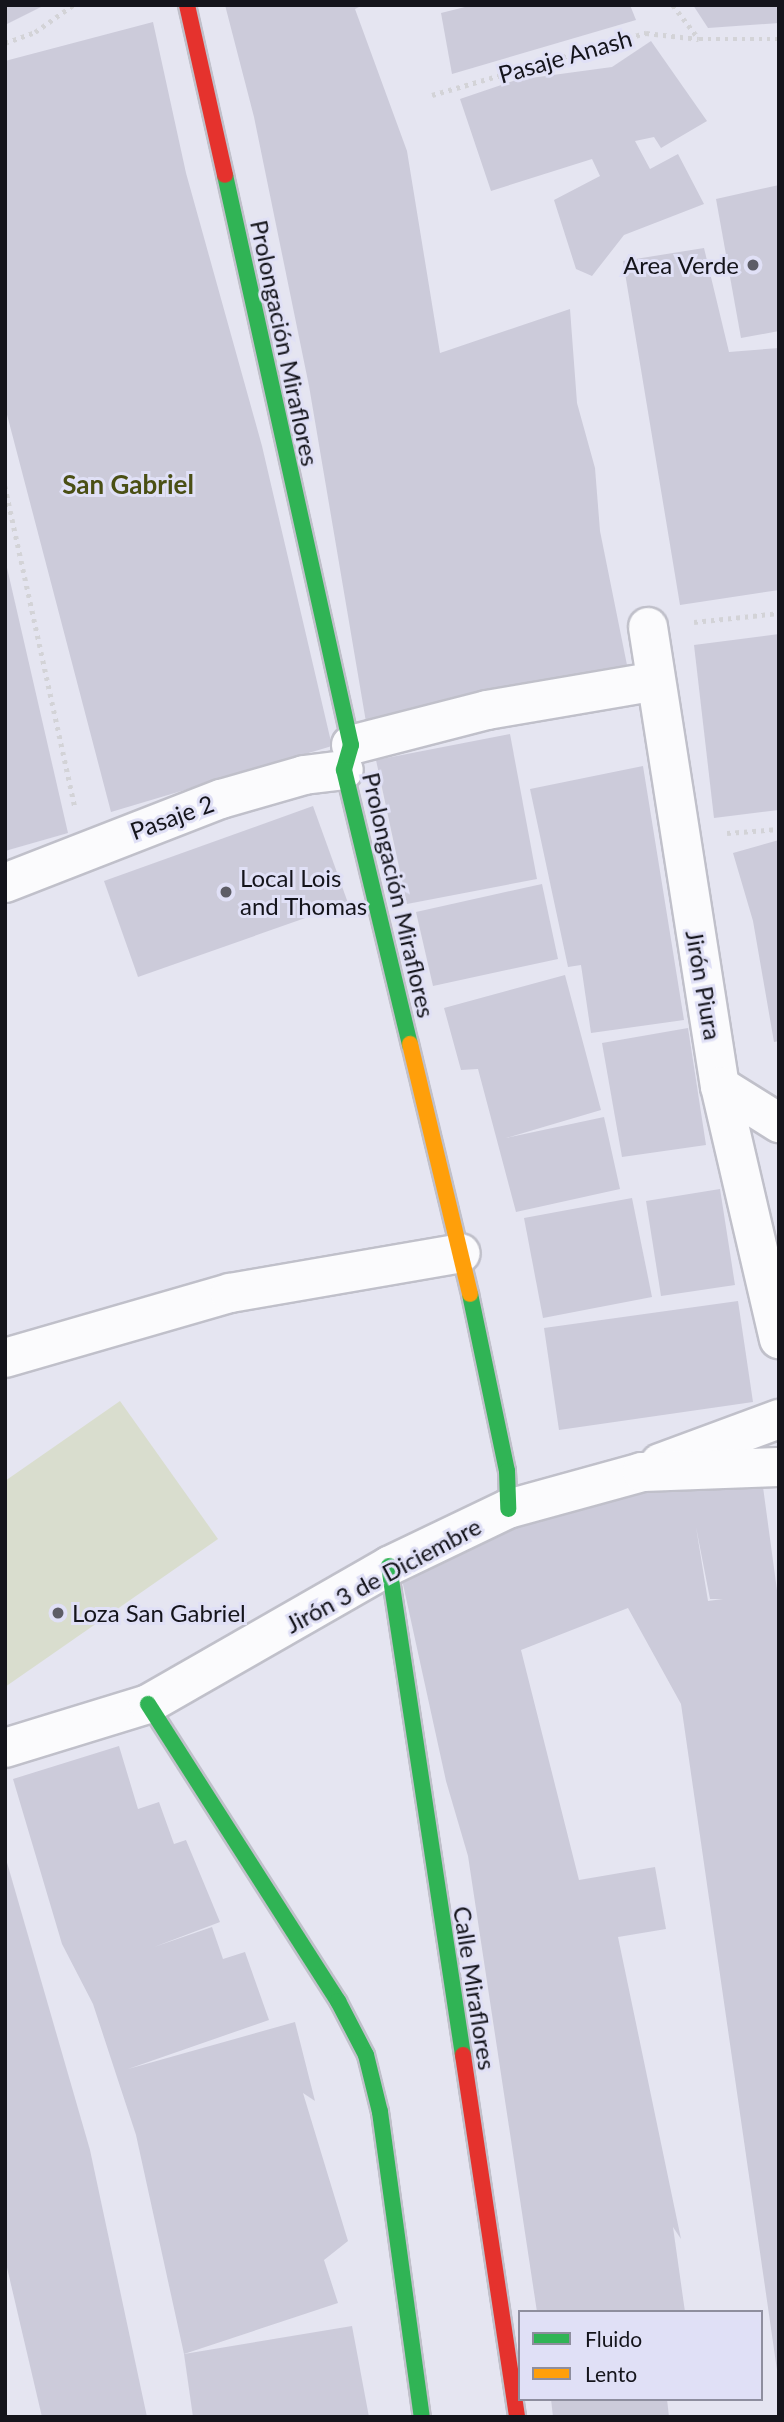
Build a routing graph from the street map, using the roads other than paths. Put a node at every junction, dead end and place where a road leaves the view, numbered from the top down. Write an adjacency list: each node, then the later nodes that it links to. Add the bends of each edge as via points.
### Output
1 (187, 5): 4 (street, Prolongación Miraflores)
2 (648, 627): 3 (street, Jirón Piura)
3 (656, 681): 4 (street, Pasaje 2, via 487,710); 6 (street, Jirón Piura)
4 (348, 758): 5 (street, Pasaje 2, via 221,799); 8 (street, Prolongación Miraflores)
5 (5, 883)
6 (720, 1086): 7 (street); 9 (street, Jirón Piura)
7 (779, 1123)
8 (461, 1253): 10 (street, via 230,1293); 14 (street, Prolongación Miraflores, via 507,1471)
9 (779, 1339)
10 (5, 1358)
11 (779, 1419): 13 (street, via 761,1429 688,1449)
12 (779, 1467): 13 (street, Jirón 3 de Diciembre)
13 (642, 1472): 14 (street, Jirón 3 de Diciembre)
14 (508, 1509): 15 (street, Jirón 3 de Diciembre)
15 (389, 1566): 16 (street, Jirón 3 de Diciembre); 19 (street, Calle Miraflores)
16 (148, 1704): 17 (street, Jirón 3 de Diciembre); 18 (street, via 338,2001 366,2055 380,2112)
17 (5, 1748)
18 (422, 2417)
19 (517, 2417)

